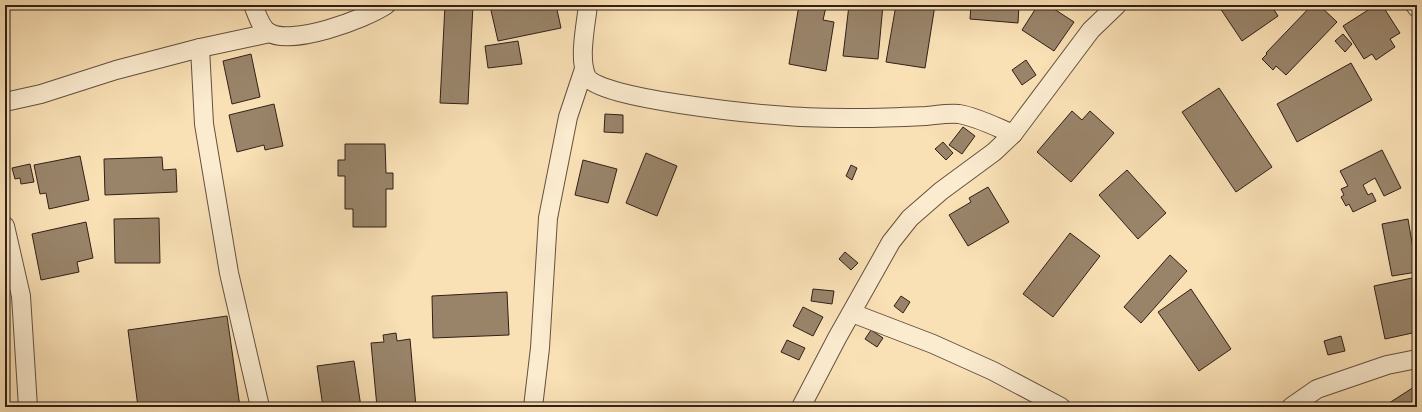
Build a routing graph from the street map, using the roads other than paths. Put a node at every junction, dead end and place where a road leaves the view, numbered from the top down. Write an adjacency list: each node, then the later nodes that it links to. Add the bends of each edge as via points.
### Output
1 (253, 5): 7 (street, via 264,29)
2 (386, 5): 7 (street, via 347,23 316,32 288,36)
3 (588, 5): 9 (street)
4 (1117, 5): 11 (street, via 1091,30)
5 (1415, 5): 6 (street)
6 (1417, 8)
7 (270, 33): 8 (street)
8 (200, 48): 10 (street); 16 (street, via 204,124 229,273)
9 (584, 69): 11 (street, via 588,78 611,90 718,110 852,118 960,114); 17 (street, via 568,117 548,218)
10 (5, 102)
11 (1013, 134): 13 (street, via 910,218 891,242)
12 (5, 226): 15 (street, via 21,296)
13 (852, 313): 18 (street); 19 (street, via 987,368)
14 (1417, 359): 20 (street, via 1387,365 1317,389)
15 (28, 407)
16 (260, 407)
17 (533, 407)
18 (801, 407)
19 (1061, 407)
20 (1291, 407)

